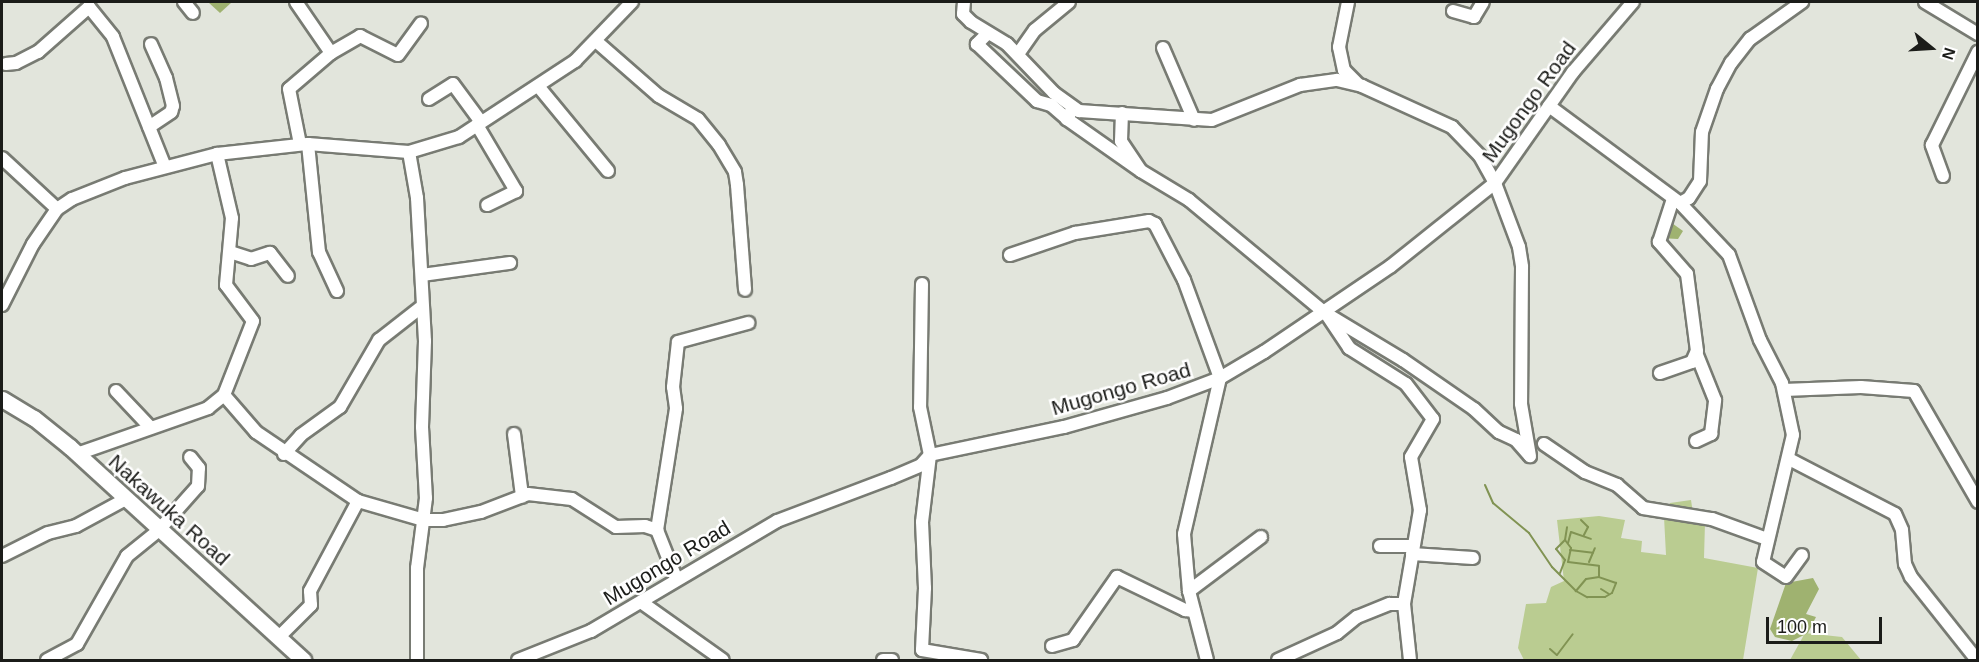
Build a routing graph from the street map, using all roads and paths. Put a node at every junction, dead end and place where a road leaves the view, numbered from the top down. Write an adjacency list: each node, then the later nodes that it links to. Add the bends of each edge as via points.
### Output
1 (72, 2): 13 (street)
2 (184, 2): 14 (street)
3 (297, 2): 22 (street)
4 (632, 2): 18 (street)
5 (964, 2): 16 (street, via 963,14)
6 (1069, 2): 23 (street, via 1035,30)
7 (1348, 2): 26 (street, via 1339,47 1350,80)
8 (1484, 2): 12 (street, via 1474,17)
9 (1633, 2): 28 (street, Mugongo Road, via 1592,47)
10 (1803, 2): 46 (street, via 1750,39 1731,63 1702,132 1700,181 1689,198)
11 (1925, 2): 17 (street)
12 (1453, 11)
13 (80, 13): 24 (street, via 39,52 16,63); 34 (street, via 89,7 113,37)
14 (193, 13)
15 (420, 23): 22 (street, via 398,55 360,36)
16 (988, 33): 23 (street); 31 (street, via 977,44 1037,101)
17 (1977, 34)
18 (597, 42): 25 (street); 55 (street, via 659,96 698,119 719,144 736,178)
19 (151, 44): 34 (street, via 173,106 171,112)
20 (1163, 48): 32 (street)
21 (1977, 52): 44 (street, via 1932,145)
22 (331, 53): 36 (street, via 289,89)
23 (1018, 54): 31 (street)
24 (6, 63)
25 (538, 86): 33 (street); 42 (street)
26 (1362, 86): 32 (street, via 1318,80 1227,117); 45 (street, via 1452,127 1480,156)
27 (429, 99): 33 (street, via 453,84)
28 (1549, 106): 45 (street, Mugongo Road); 46 (street)
29 (1103, 113): 30 (street); 31 (street); 35 (street)
30 (1122, 113): 32 (street); 35 (street)
31 (1070, 114): 37 (street)
32 (1194, 120)
33 (479, 123): 38 (street, via 459,137); 47 (street, via 516,191)
34 (149, 127): 41 (street)
35 (1119, 136): 37 (street); 43 (street)
36 (304, 144): 38 (street); 39 (street); 56 (street, via 319,252)
37 (1109, 150): 43 (street)
38 (409, 152): 52 (street, via 417,198)
39 (217, 154): 41 (street); 49 (street, via 232,218)
40 (2, 158): 48 (street)
41 (165, 167): 48 (street, via 84,194)
42 (608, 171)
43 (1141, 171): 59 (street, via 1189,200)
44 (1943, 176)
45 (1495, 183): 59 (street, Mugongo Road); 59 (street, via 1519,247 1522,267 1521,404 1530,456 1516,440 1499,432 1474,409)
46 (1676, 201): 61 (street, via 1659,242 1688,274); 64 (street, via 1729,255 1760,340)
47 (487, 205)
48 (57, 209): 57 (street)
49 (230, 252): 53 (street, via 251,259 270,253); 66 (street, via 226,285 253,321)
50 (1010, 255): 63 (street, via 1075,233 1121,223 1153,222 1184,280)
51 (510, 263): 52 (street)
52 (422, 275): 58 (street)
53 (288, 276)
54 (922, 284): 74 (street, via 920,407)
55 (745, 290)
56 (338, 291)
57 (2, 305)
58 (420, 308): 73 (street, via 379,340 340,407); 81 (street, via 425,341)
59 (1325, 313): 63 (street, Mugongo Road); 87 (street, via 1358,357 1393,374 1431,411 1431,426 1411,457 1420,510)
60 (748, 323): 82 (street, via 678,342 673,387 676,408)
61 (1697, 355): 62 (street, via 1689,363); 70 (street, via 1715,400 1711,434)
62 (1660, 373)
63 (1220, 378): 74 (street, Mugongo Road, via 1187,392 1064,427); 92 (street, via 1184,534)
64 (1784, 390): 76 (street, via 1793,435); 80 (street, via 1861,387 1914,391)
65 (116, 391): 68 (street)
66 (224, 395): 68 (street, via 208,408); 73 (street, via 256,432)
67 (2, 399): 72 (main road, Nakawuka Road, via 34,418)
68 (150, 427): 72 (street)
69 (514, 434): 77 (street)
70 (1696, 441)
71 (1544, 444): 85 (street, via 1585,472 1617,485 1643,508 1712,519)
72 (77, 454): 78 (main road, Nakawuka Road)
73 (284, 454): 79 (street)
74 (930, 455): 91 (street, Mugongo Road, via 921,465 891,478 777,521); 98 (street, via 922,522)
75 (190, 457): 83 (street, via 199,468 199,483)
76 (1789, 459): 85 (street); 111 (street, via 1895,514 1902,530 1905,564 1915,585)
77 (522, 496): 81 (street, via 462,517); 82 (street, via 572,500 616,527 645,526)
78 (124, 500): 83 (main road, Nakawuka Road); 89 (street, via 76,526 48,533)
79 (358, 501): 81 (street); 96 (street, via 310,591 309,607)
80 (1977, 502)
81 (424, 520): 101 (street, via 417,568)
82 (657, 530): 91 (street)
83 (158, 531): 96 (main road, Nakawuka Road); 99 (street, via 120,565 77,644)
84 (1261, 537): 92 (street)
85 (1767, 539): 88 (street, via 1763,562 1786,577)
86 (1380, 546): 87 (street)
87 (1412, 550): 90 (street); 94 (street)
88 (1802, 555)
89 (2, 556)
90 (1473, 558)
91 (676, 578): 93 (street, Mugongo Road)
92 (1189, 591): 95 (street)
93 (641, 602): 102 (street, Mugongo Road, via 591,631); 103 (street)
94 (1404, 604): 109 (street, via 1390,604 1357,617 1337,633); 110 (street)
95 (1194, 610): 97 (street, via 1185,610 1117,577 1073,640); 108 (street)
96 (279, 638): 100 (main road, Nakawuka Road)
97 (1052, 646)
98 (922, 650): 106 (street); 107 (street)
99 (47, 660)
100 (303, 660)
101 (417, 660)
102 (518, 660)
103 (723, 660)
104 (883, 660): 105 (street)
105 (892, 660)
106 (913, 660)
107 (981, 660)
108 (1207, 660)
109 (1278, 660)
110 (1410, 660)
111 (1977, 660)

